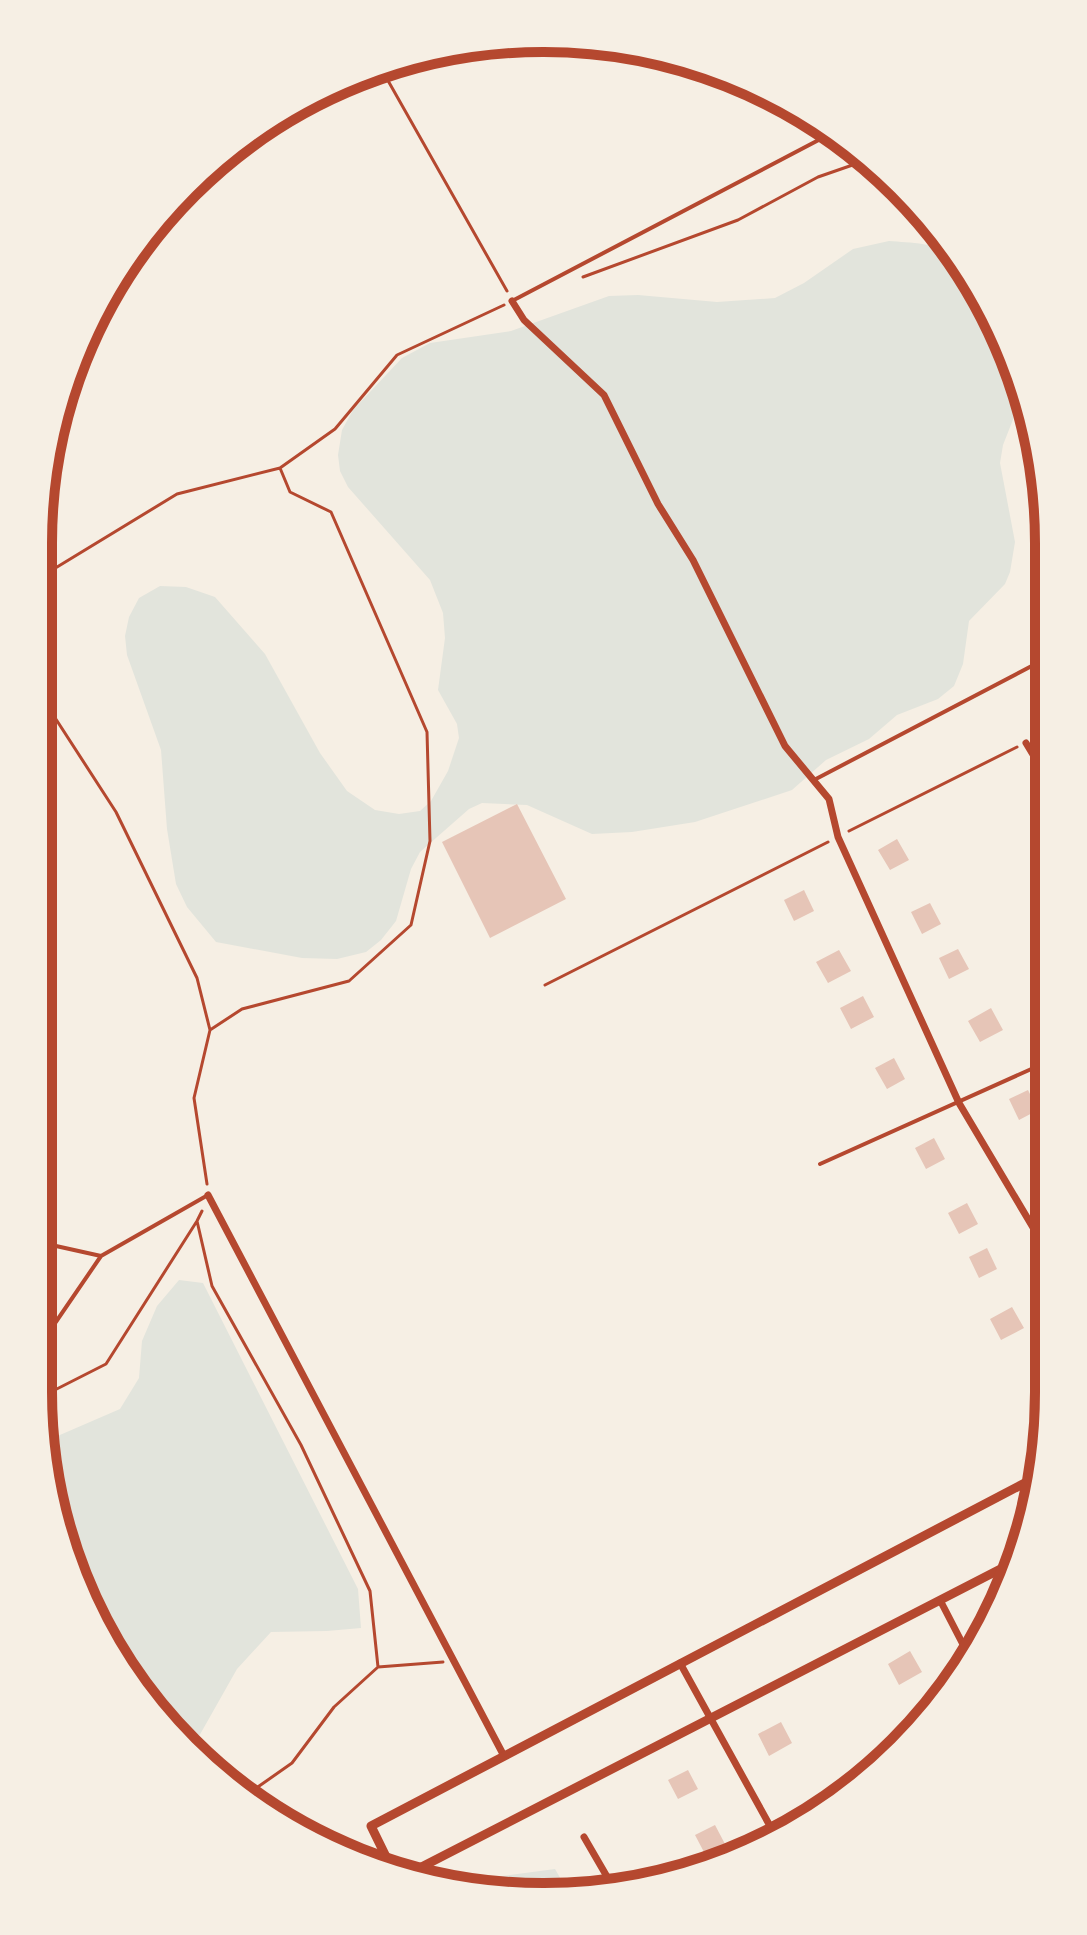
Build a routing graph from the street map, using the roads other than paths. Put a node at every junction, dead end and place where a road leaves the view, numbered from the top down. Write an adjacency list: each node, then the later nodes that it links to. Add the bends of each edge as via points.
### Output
1 (822, 138): 2 (lane)
2 (512, 301): 6 (street, via 524,320 604,395 785,746)
3 (1035, 664): 6 (lane)
4 (1026, 743): 5 (street)
5 (1035, 758)
6 (813, 781): 8 (street, via 829,799 838,837)
7 (1035, 1068): 8 (lane)
8 (959, 1103): 9 (lane); 11 (street)
9 (820, 1164)
10 (208, 1195): 13 (lane); 21 (street)
11 (1035, 1231)
12 (52, 1245): 13 (lane)
13 (101, 1256): 14 (lane)
14 (52, 1328)
15 (1027, 1482): 19 (street)
16 (1002, 1568): 17 (street)
17 (940, 1600): 18 (street); 20 (street)
18 (964, 1646)
19 (680, 1663): 20 (street); 21 (street)
20 (711, 1719): 22 (street); 25 (street)
21 (504, 1756): 24 (street, via 371,1826)
22 (771, 1827)
23 (584, 1837): 26 (street)
24 (386, 1857)
25 (421, 1867)
26 (608, 1879)

